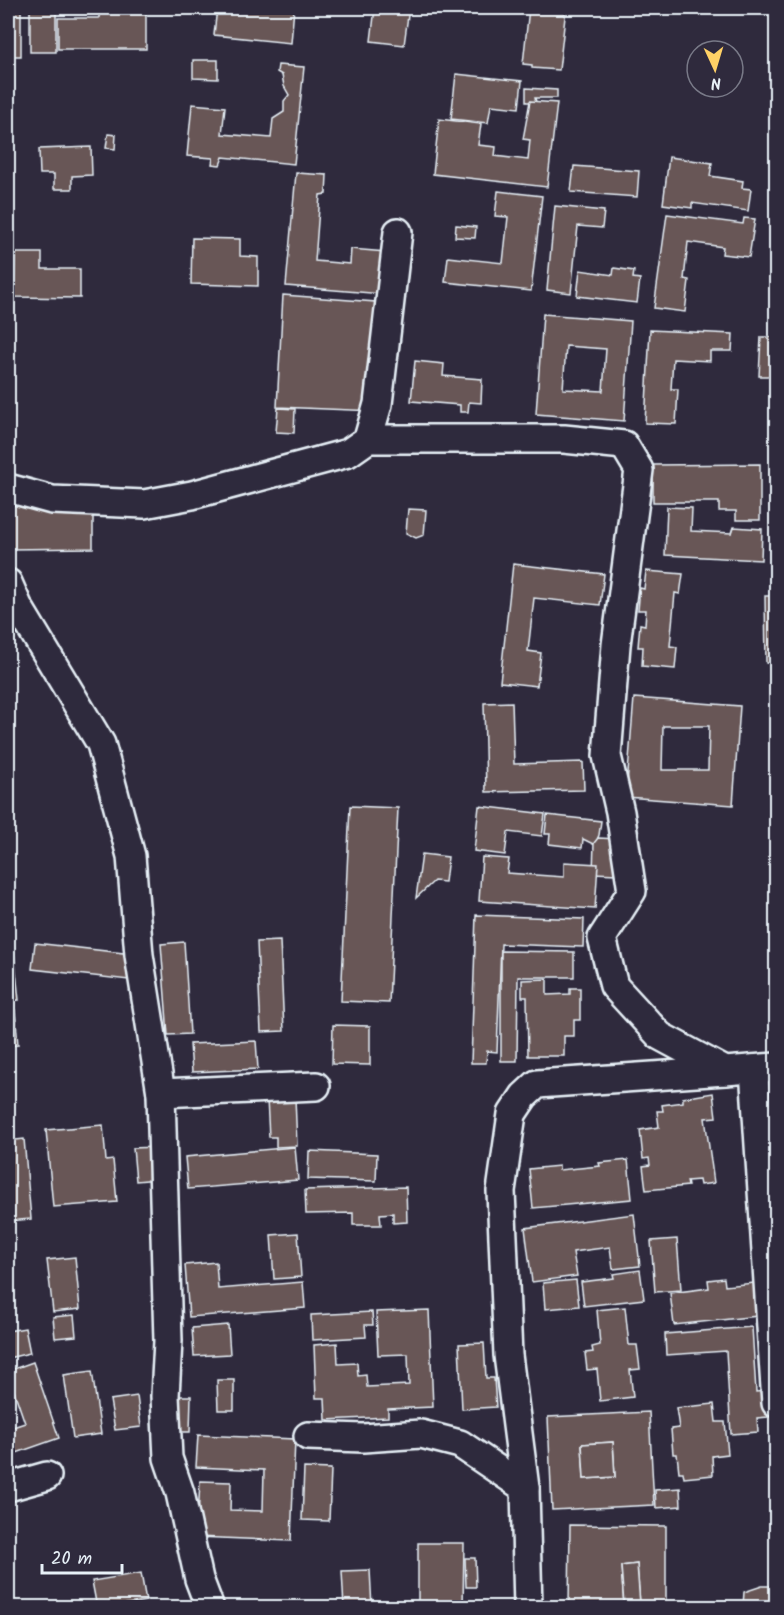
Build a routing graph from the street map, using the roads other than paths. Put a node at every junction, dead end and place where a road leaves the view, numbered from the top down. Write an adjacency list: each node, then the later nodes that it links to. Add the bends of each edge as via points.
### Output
1 (398, 232): 2 (street, via 378,404)
2 (368, 438): 3 (street, via 348,453 144,504 52,500); 6 (street, via 564,439 624,445 639,470 616,645 607,756 632,891 602,938 614,986 641,1018 660,1036)
3 (8, 488)
4 (8, 584): 8 (street, via 101,744 131,856 139,955)
5 (765, 1068): 6 (street); 9 (street)
6 (725, 1071): 13 (street, via 537,1084 512,1114 501,1191 508,1354)
7 (316, 1086): 8 (street)
8 (161, 1093): 14 (street, via 168,1458)
9 (777, 1403)
10 (308, 1436): 13 (street, via 421,1434 459,1444)
11 (47, 1476): 12 (street)
12 (8, 1487)
13 (525, 1488): 15 (street)
14 (210, 1608)
15 (528, 1608)

